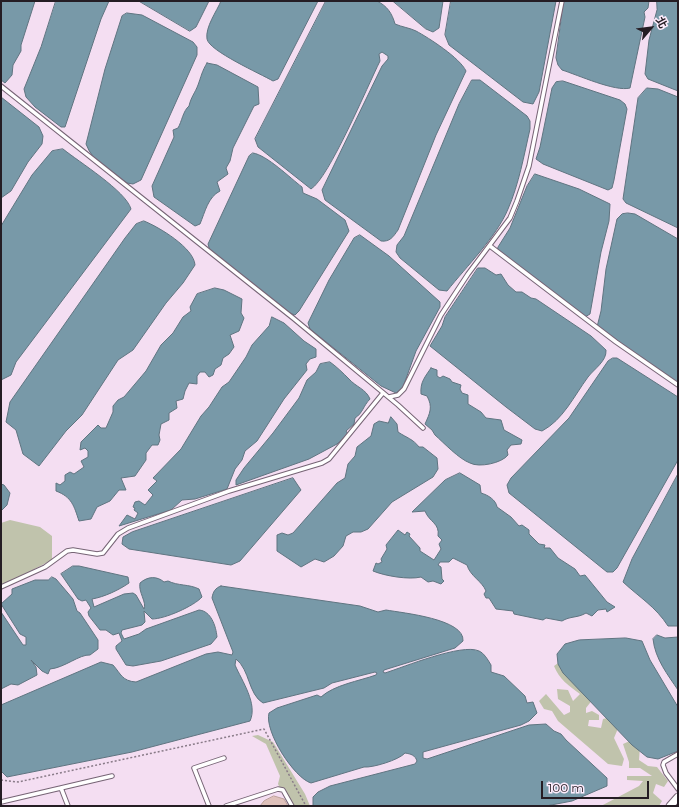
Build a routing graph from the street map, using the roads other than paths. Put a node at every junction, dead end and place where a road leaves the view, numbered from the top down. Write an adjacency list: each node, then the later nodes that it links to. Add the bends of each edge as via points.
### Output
1 (562, 1): 3 (lane, via 529,166 510,218)
2 (1, 86): 5 (lane, via 293,318)
3 (490, 246): 4 (lane, via 616,342); 6 (lane, via 440,315 404,389 398,395)
4 (678, 385)
5 (383, 393): 6 (lane); 8 (lane, via 329,459 322,463 229,491 128,528 118,534 103,553 68,551 45,567)
6 (389, 397): 7 (lane)
7 (423, 428)
8 (1, 587)
9 (678, 754): 13 (lane, via 664,762 663,766)
10 (224, 758): 17 (lane, via 194,768)
11 (112, 776): 12 (lane)
12 (61, 788): 15 (lane); 16 (lane)
13 (678, 789)
14 (678, 797): 20 (street)
15 (1, 802)
16 (68, 806)
17 (210, 806)
18 (226, 806): 19 (lane, via 278,789 283,790)
19 (292, 806)
20 (670, 806)

